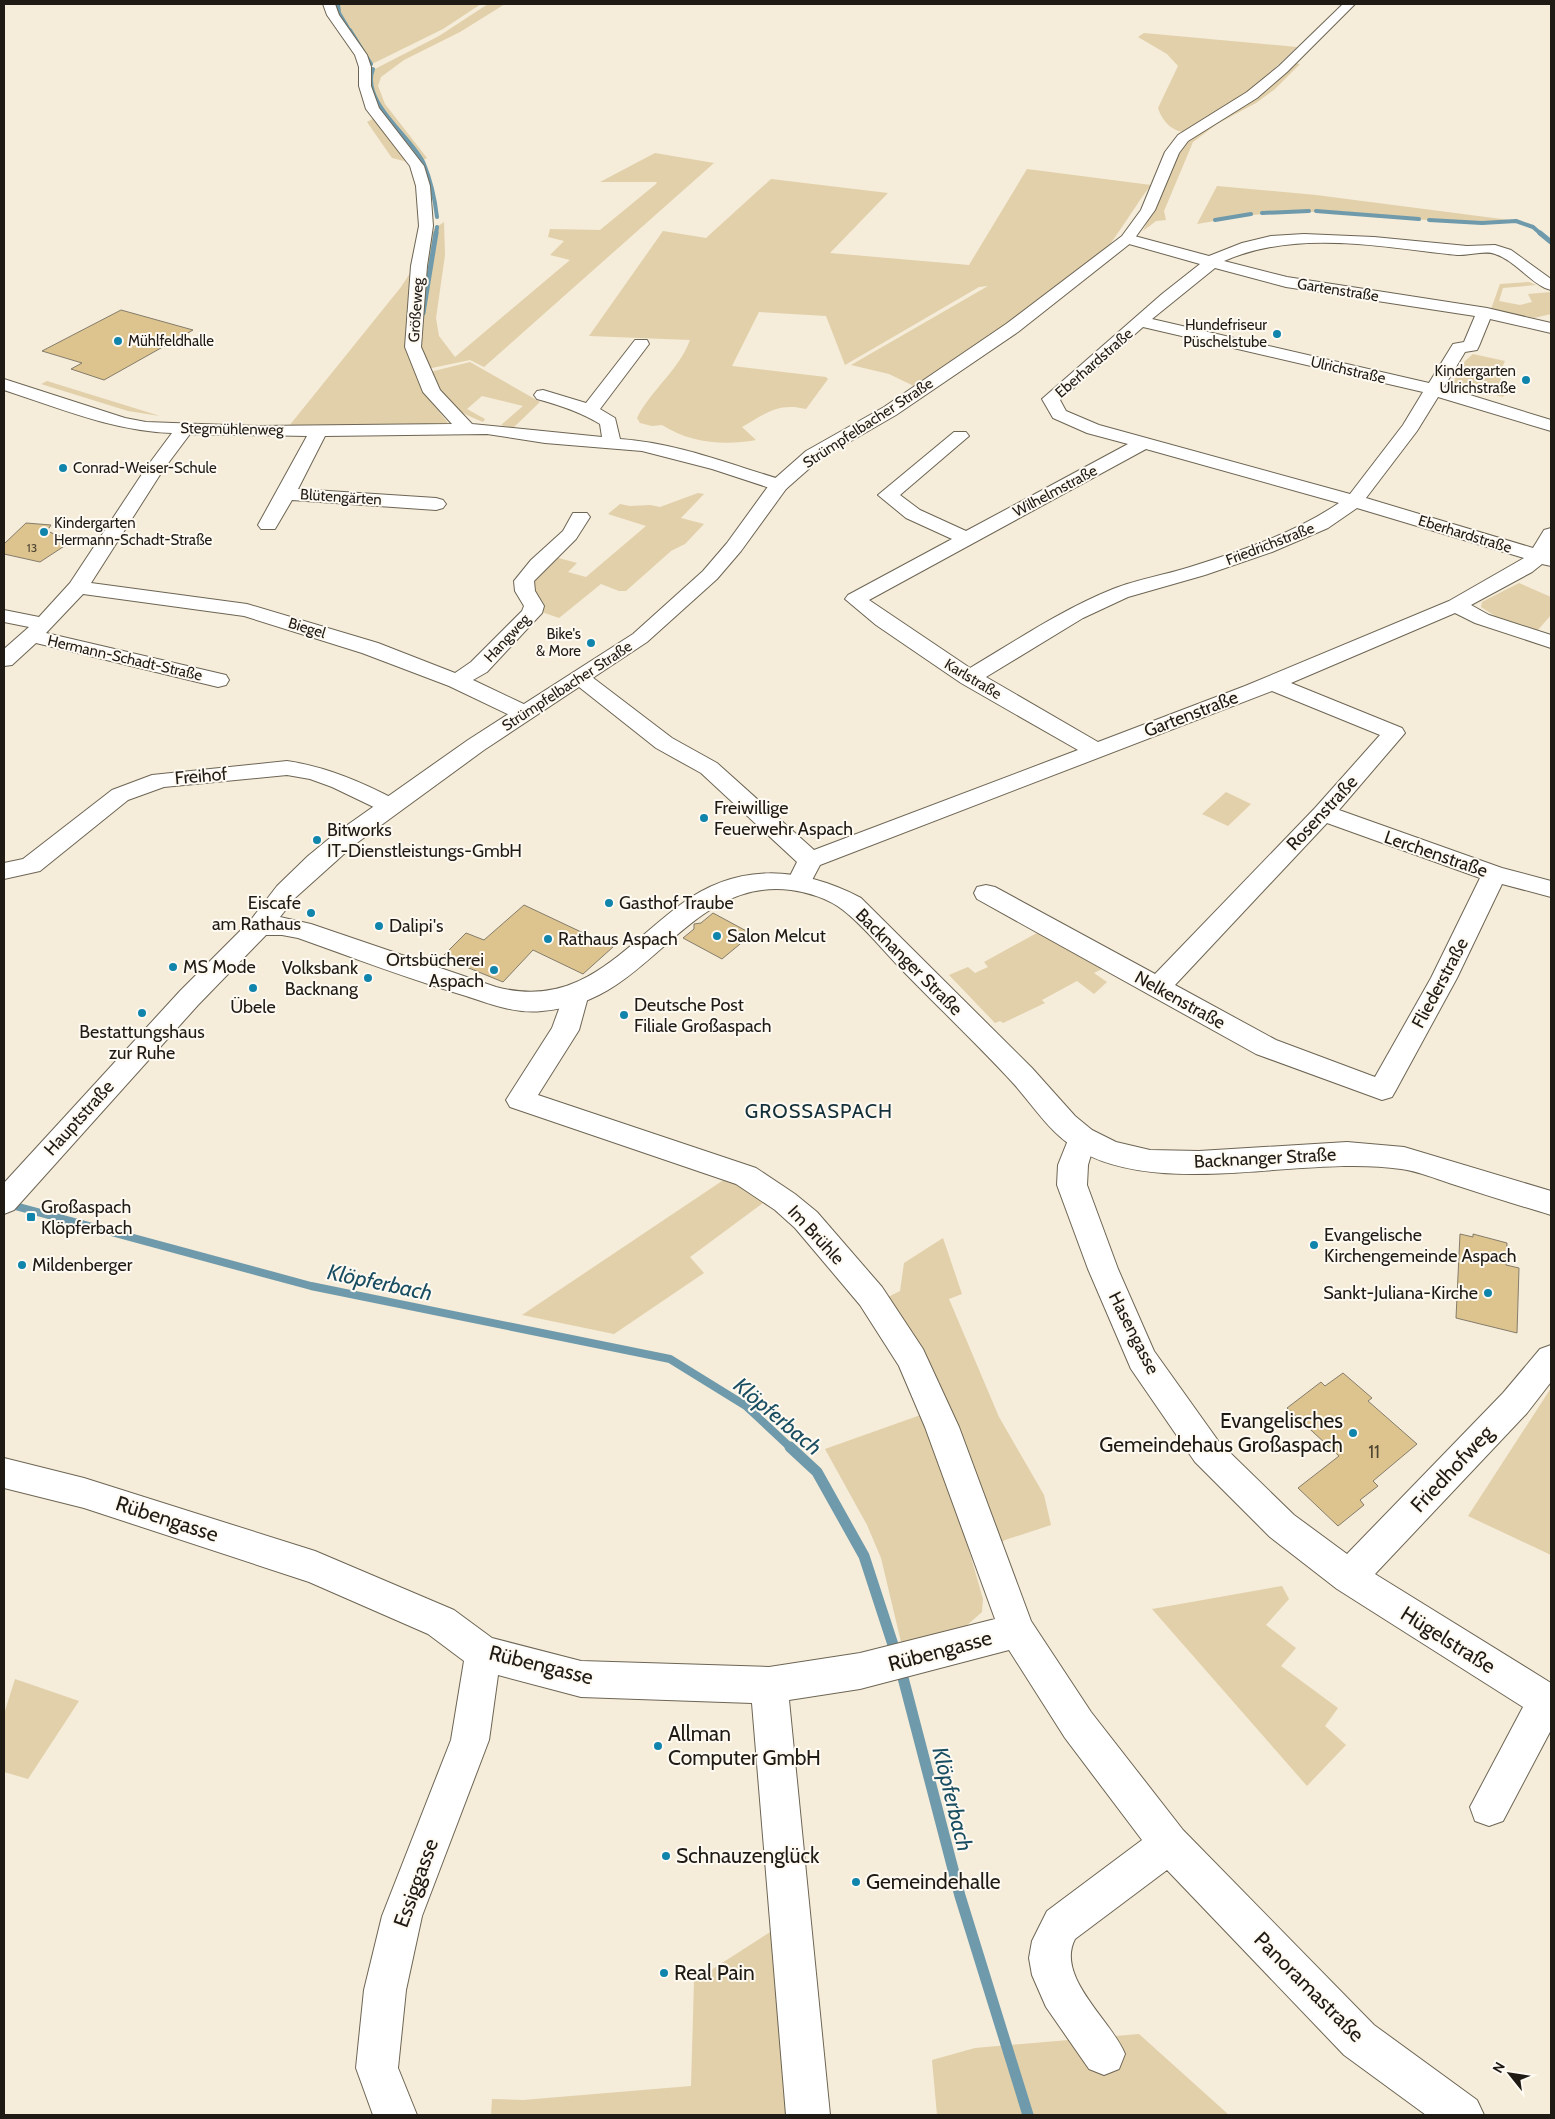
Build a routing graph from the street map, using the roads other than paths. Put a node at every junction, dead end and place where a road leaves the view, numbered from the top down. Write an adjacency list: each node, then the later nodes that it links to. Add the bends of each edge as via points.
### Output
1 (329, 4): 16 (street, Größeweg, via 361,55 365,86 373,109 417,166 423,186 426,226 419,266 413,348 432,392)
2 (1349, 4): 3 (street, Strümpfelbacher Straße, via 1252,95 1183,138 1172,152 1148,210)
3 (1127, 239): 4 (street, Gartenstraße); 21 (street, Strümpfelbacher Straße, via 1012,328 890,411 813,456)
4 (1210, 263): 5 (street, Eberhardstraße, via 1238,248 1292,239 1467,251 1492,249 1502,251 1538,280); 6 (street, Gartenstraße, via 1286,282); 7 (street, Eberhardstraße)
5 (1551, 285)
6 (1487, 312): 8 (street, Gartenstraße); 11 (street, Friedrichstraße, via 1471,346 1459,348)
7 (1142, 322): 11 (street, Ulrichstraße); 20 (street, Eberhardstraße, via 1051,400 1059,414 1093,429)
8 (1547, 324)
9 (641, 344): 13 (street)
10 (4, 384): 15 (street, Stegmühlenweg, via 122,423)
11 (1435, 390): 14 (street, Ulrichstraße); 23 (street, Friedrichstraße, via 1411,428)
12 (543, 395): 13 (street)
13 (590, 410): 19 (street, via 609,422)
14 (1551, 426)
15 (184, 428): 17 (street, Stegmühlenweg); 30 (street, Hermann-Schadt-Straße)
16 (467, 429): 17 (street, Stegmühlenweg); 19 (street)
17 (319, 430): 22 (street, Blütengärten)
18 (960, 436): 28 (street, via 888,495 912,514)
19 (612, 442): 21 (street, via 670,452)
20 (1144, 443): 23 (street, Eberhardstraße); 28 (street, Wilhelmstraße)
21 (779, 484): 38 (street, Strümpfelbacher Straße, via 710,575 640,638)
22 (286, 494): 24 (street, Blütengärten); 26 (street)
23 (1354, 501): 29 (street, Eberhardstraße); 37 (street, Friedrichstraße, via 1321,524 1266,548 1121,593 1076,614)
24 (436, 504)
25 (580, 517): 40 (street, Hangweg, via 576,530 524,581 525,591 534,606 532,613 479,667)
26 (268, 525)
27 (1551, 534): 29 (street, Gartenstraße)
28 (966, 538): 31 (street, Wilhelmstraße)
29 (1545, 558): 32 (street, Gartenstraße)
30 (78, 587): 34 (street, Hermann-Schadt-Straße); 40 (street, Biegel, via 247,610 370,648)
31 (855, 599): 37 (street, Karlstraße, via 889,626)
32 (1456, 605): 35 (street, via 1482,619); 41 (street, Gartenstraße)
33 (4, 616): 34 (street)
34 (38, 630): 36 (street, Hermann-Schadt-Straße); 39 (street, Hermann-Schadt-Straße)
35 (1551, 642)
36 (4, 660)
37 (969, 678): 43 (street, Karlstraße)
38 (580, 679): 42 (street, Strümpfelbacher Straße); 47 (street, via 664,744 709,768)
39 (218, 680)
40 (457, 681): 42 (street, Biegel)
41 (1272, 683): 43 (street, Gartenstraße); 45 (street, Rosenstraße, via 1394,733)
42 (524, 713): 44 (street, Strümpfelbacher Straße)
43 (1095, 750): 47 (street, Gartenstraße)
44 (390, 806): 46 (street, Freihof, via 341,781 308,770 288,768 160,780 120,795 32,865); 51 (street, Strümpfelbacher Straße, via 317,862 286,892)
45 (1323, 813): 48 (street, Lerchenstraße); 52 (street, Rosenstraße)
46 (4, 871)
47 (805, 871): 53 (street, Backnanger Straße, via 776,880 743,883 718,895 691,910 602,984); 55 (street, Backnanger Straße, via 852,904)
48 (1494, 874): 49 (street, Lerchenstraße); 54 (street, Fliederstraße, via 1444,978)
49 (1551, 889)
50 (986, 893): 52 (street, Nelkenstraße)
51 (259, 927): 53 (street, Backnanger Straße, via 282,926 302,930 509,1000 542,1003); 56 (street, Hauptstraße, via 189,998)
52 (1157, 988): 54 (street, Nelkenstraße, via 1266,1047)
53 (575, 997): 61 (street, Im Brühle, via 565,1030 520,1100 746,1176 786,1202 806,1220 871,1296 912,1359 942,1427)
54 (1382, 1090)
55 (1082, 1138): 57 (street, Backnanger Straße, via 1109,1152 1150,1162 1347,1153 1404,1158); 60 (street, Hasengasse, via 1073,1165 1072,1185 1103,1269 1142,1358 1208,1452 1282,1526)
56 (10, 1195)
57 (1551, 1203)
58 (1551, 1359): 60 (street, Friedhofweg, via 1515,1403)
59 (4, 1473): 62 (street, Rübengasse, via 84,1493 315,1567 441,1622)
60 (1349, 1577): 64 (street, Hügelstraße)
61 (1017, 1631): 63 (street, Rübengasse, via 860,1672); 66 (street, Panoramastraße, via 1078,1725)
62 (483, 1653): 63 (street, Rübengasse, via 581,1679); 68 (street, Essiggasse, via 470,1740 402,1916 385,1990 377,2068)
63 (769, 1685): 69 (street)
64 (1549, 1703): 65 (street, Hügelstraße)
65 (1489, 1806)
66 (1169, 1844): 67 (street, via 1061,1925 1049,1947 1050,1964 1058,1989); 70 (street, Panoramastraße, via 1360,2040)
67 (1104, 2054)
68 (395, 2115)
69 (808, 2115)
70 (1462, 2115)

